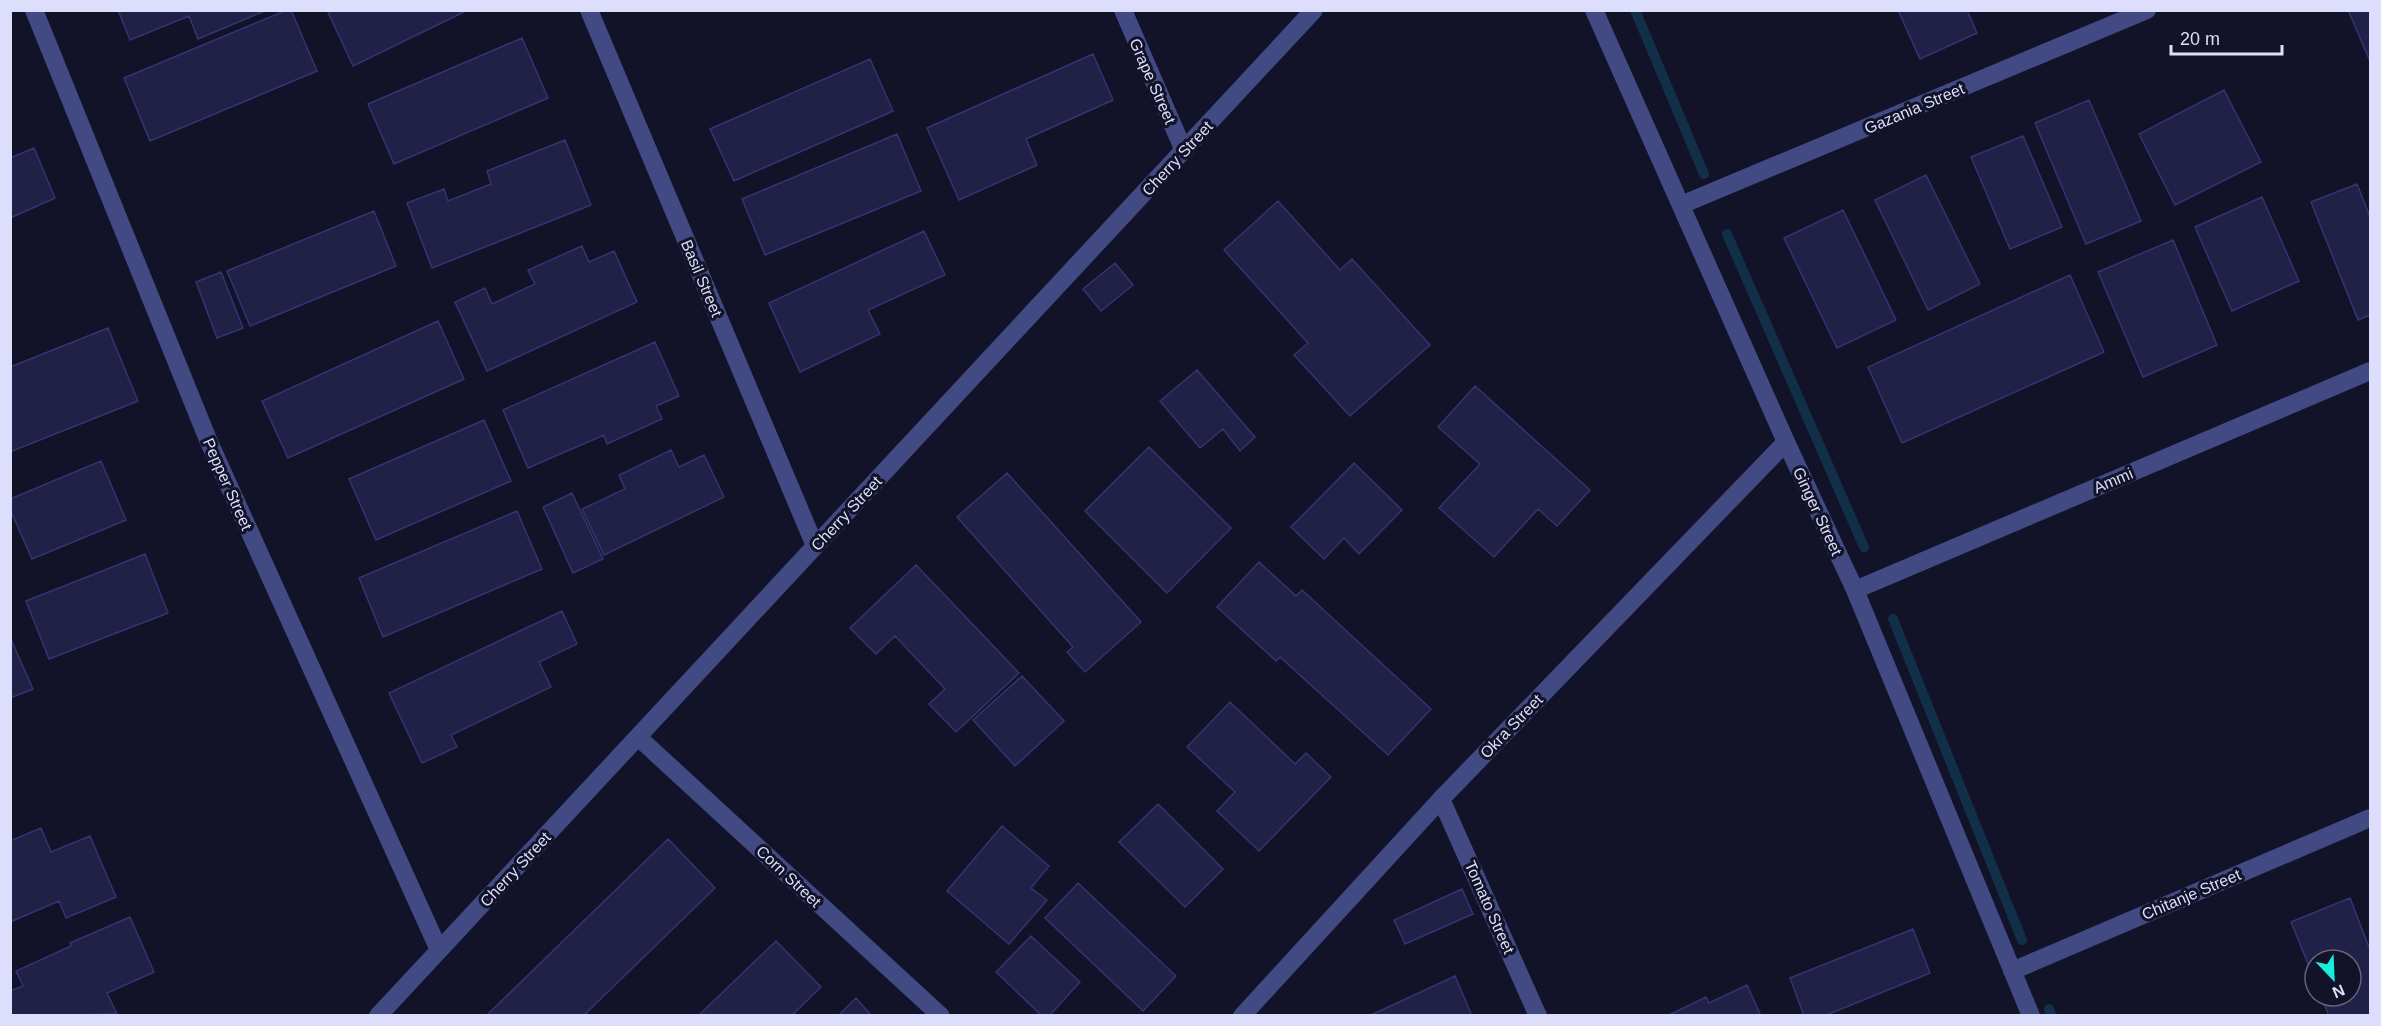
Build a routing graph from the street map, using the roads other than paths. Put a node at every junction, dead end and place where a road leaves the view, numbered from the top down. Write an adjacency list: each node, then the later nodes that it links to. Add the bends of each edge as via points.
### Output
1 (34, 10): 16 (street, Pepper Street, via 209,442)
2 (589, 10): 11 (street, Basil Street)
3 (1123, 10): 7 (street, Grape Street)
4 (1314, 10): 7 (street, Cherry Street)
5 (1594, 10): 8 (street, Ginger Street)
6 (2147, 10): 8 (street, Gazania Street)
7 (1184, 151): 11 (street, Cherry Street)
8 (1681, 206): 10 (street, Ginger Street)
9 (2370, 371): 12 (street, Ammi)
10 (1786, 442): 12 (street, Ginger Street); 14 (street, Okra Street)
11 (815, 546): 13 (street, Cherry Street)
12 (1855, 590): 17 (street, Ginger Street)
13 (638, 737): 16 (street, Cherry Street); 19 (street, Corn Street)
14 (1441, 798): 20 (street, Okra Street); 21 (street, Tomato Street)
15 (2370, 818): 17 (street, Chitanje Street)
16 (439, 950): 18 (street, Cherry Street)
17 (2012, 971): 22 (street, Ginger Street)
18 (378, 1016)
19 (941, 1016)
20 (1242, 1016)
21 (1538, 1016)
22 (2031, 1016)

